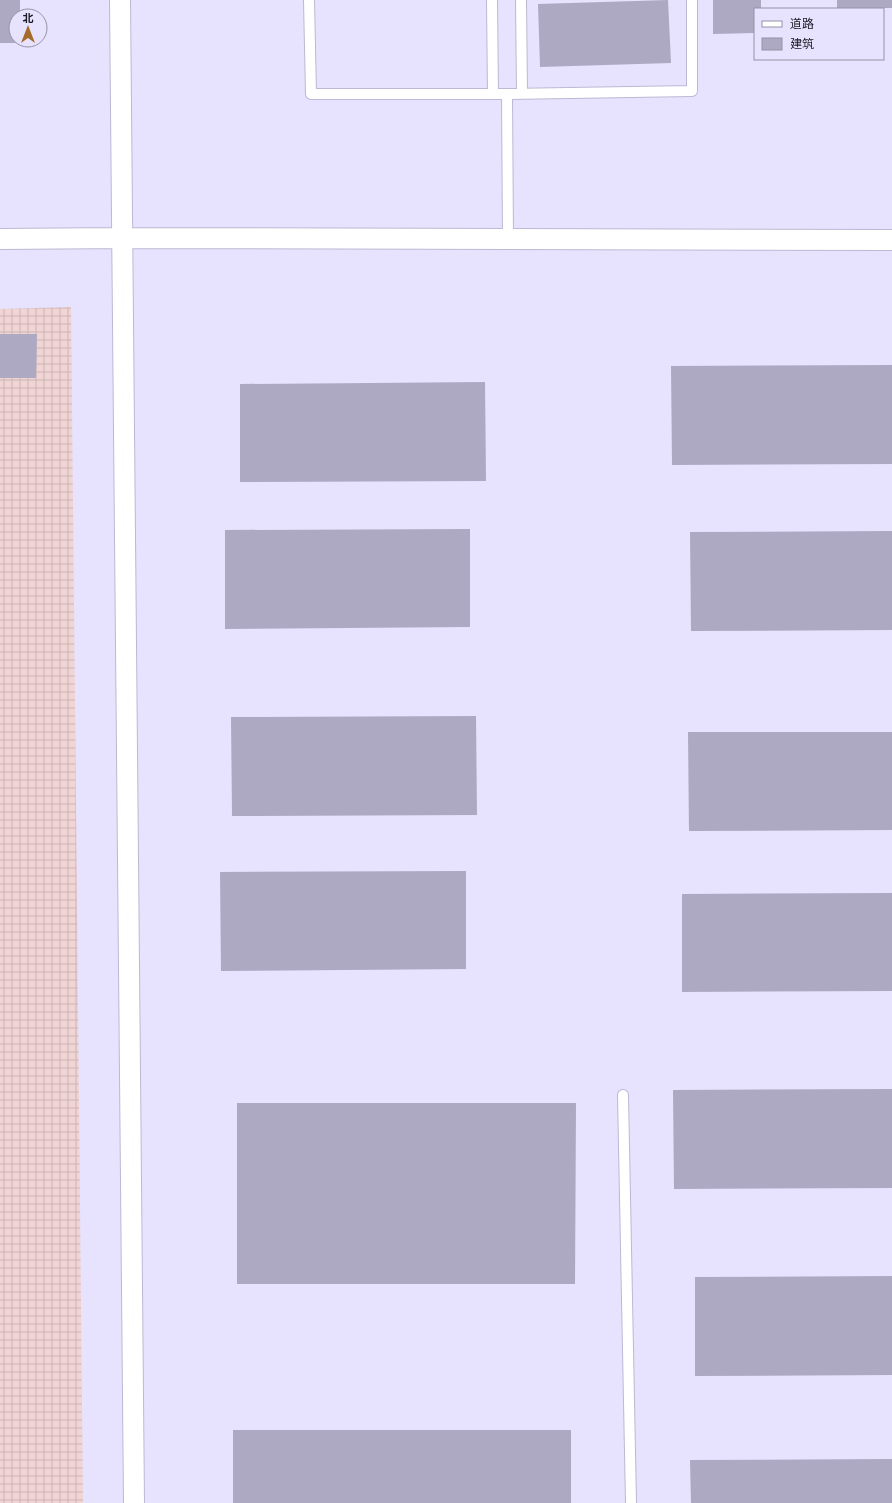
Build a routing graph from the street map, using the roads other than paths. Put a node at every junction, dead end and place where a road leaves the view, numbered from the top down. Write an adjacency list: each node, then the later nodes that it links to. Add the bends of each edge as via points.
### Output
1 (120, 0): 9 (street)
2 (309, 0): 6 (lane, via 311,94)
3 (492, 0): 6 (lane)
4 (521, 0): 8 (lane)
5 (692, 0): 8 (lane, via 692,91)
6 (493, 94): 7 (lane)
7 (507, 94): 8 (lane); 11 (lane)
8 (522, 94)
9 (122, 238): 10 (street); 11 (street); 14 (street)
10 (0, 239)
11 (508, 240): 12 (street)
12 (892, 240)
13 (623, 1095): 15 (lane)
14 (134, 1503)
15 (631, 1503)

